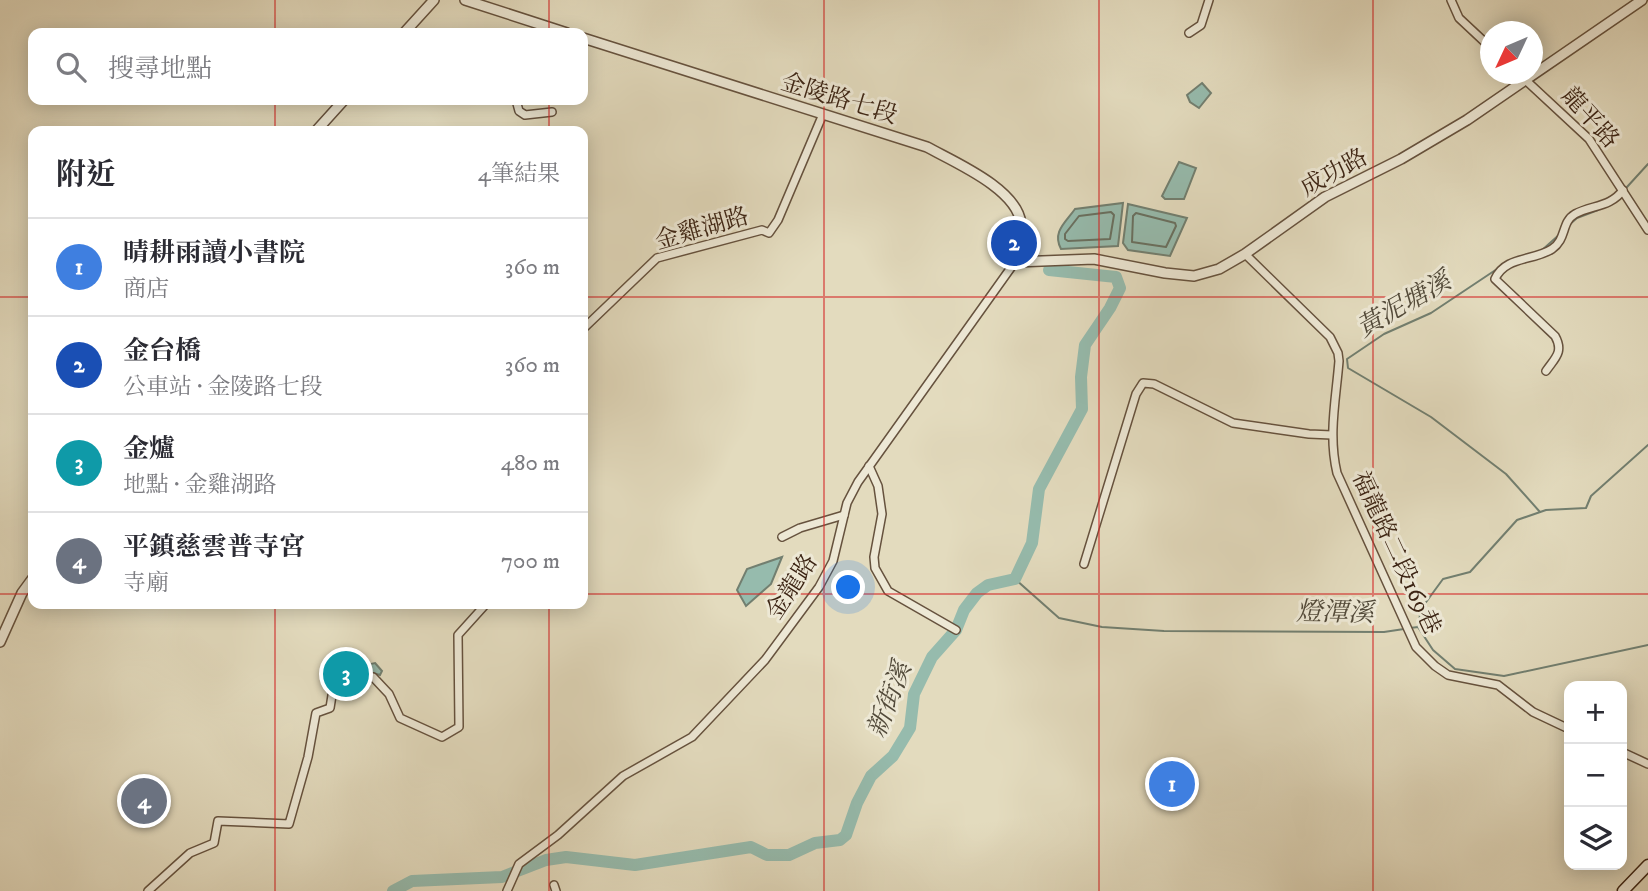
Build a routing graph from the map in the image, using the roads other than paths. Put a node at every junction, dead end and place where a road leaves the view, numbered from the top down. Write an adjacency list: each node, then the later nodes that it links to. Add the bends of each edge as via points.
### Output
1 (434, 0): 6 (street)
2 (465, 0): 7 (street)
3 (1209, 0): 8 (street, via 1201,25)
4 (1451, 0): 9 (street, via 1459,18)
5 (1642, 0): 11 (street, 成功路)
6 (409, 28)
7 (552, 28)
8 (1189, 33)
9 (1480, 38)
10 (588, 40): 17 (street, 金陵路七段)
11 (1543, 63)
12 (1512, 84): 21 (street, 成功路, via 1467,120 1325,197)
13 (1531, 84): 19 (street, 龍平路, via 1589,139)
14 (339, 105): 18 (street)
15 (517, 105): 16 (street, via 525,115)
16 (552, 112)
17 (823, 114): 22 (street, 金陵路七段, via 928,147 995,188 1011,202 1021,224); 23 (street, 金雞湖路, via 769,233 762,230 657,258)
18 (321, 126)
19 (1623, 190): 20 (street, 龍平路); 24 (street, via 1607,204 1569,218 1560,243 1551,250 1518,260 1497,274 1495,279 1558,342 1559,353)
20 (1648, 230)
21 (1245, 254): 22 (street, 成功路, via 1194,276 1094,259); 25 (street, 福龍路二段169巷, via 1331,337 1339,361)
22 (1016, 262): 26 (street, 金龍路)
23 (588, 324)
24 (1546, 371)
25 (1332, 435): 29 (street, via 1233,424 1154,384 1143,383); 34 (street, 福龍路二段169巷, via 1343,488 1416,647 1448,675 1498,685 1534,712)
26 (869, 466): 27 (street, 金龍路, via 846,503); 32 (street, via 882,514 875,569 888,591)
27 (844, 515): 28 (street); 39 (street, 金龍路, via 833,561 765,660 692,737 623,776 519,864)
28 (782, 537)
29 (1084, 564)
30 (28, 585): 33 (street)
31 (481, 609): 38 (street, via 458,635 459,727 442,737 400,718 390,694 373,677 333,689 330,708 316,713 289,824 218,821 214,843 190,853)
32 (956, 629)
33 (0, 642)
34 (1564, 727)
35 (1627, 754): 36 (street)
36 (1648, 764)
37 (1648, 865): 40 (main road)
38 (148, 891)
39 (507, 891)
40 (1623, 891)

